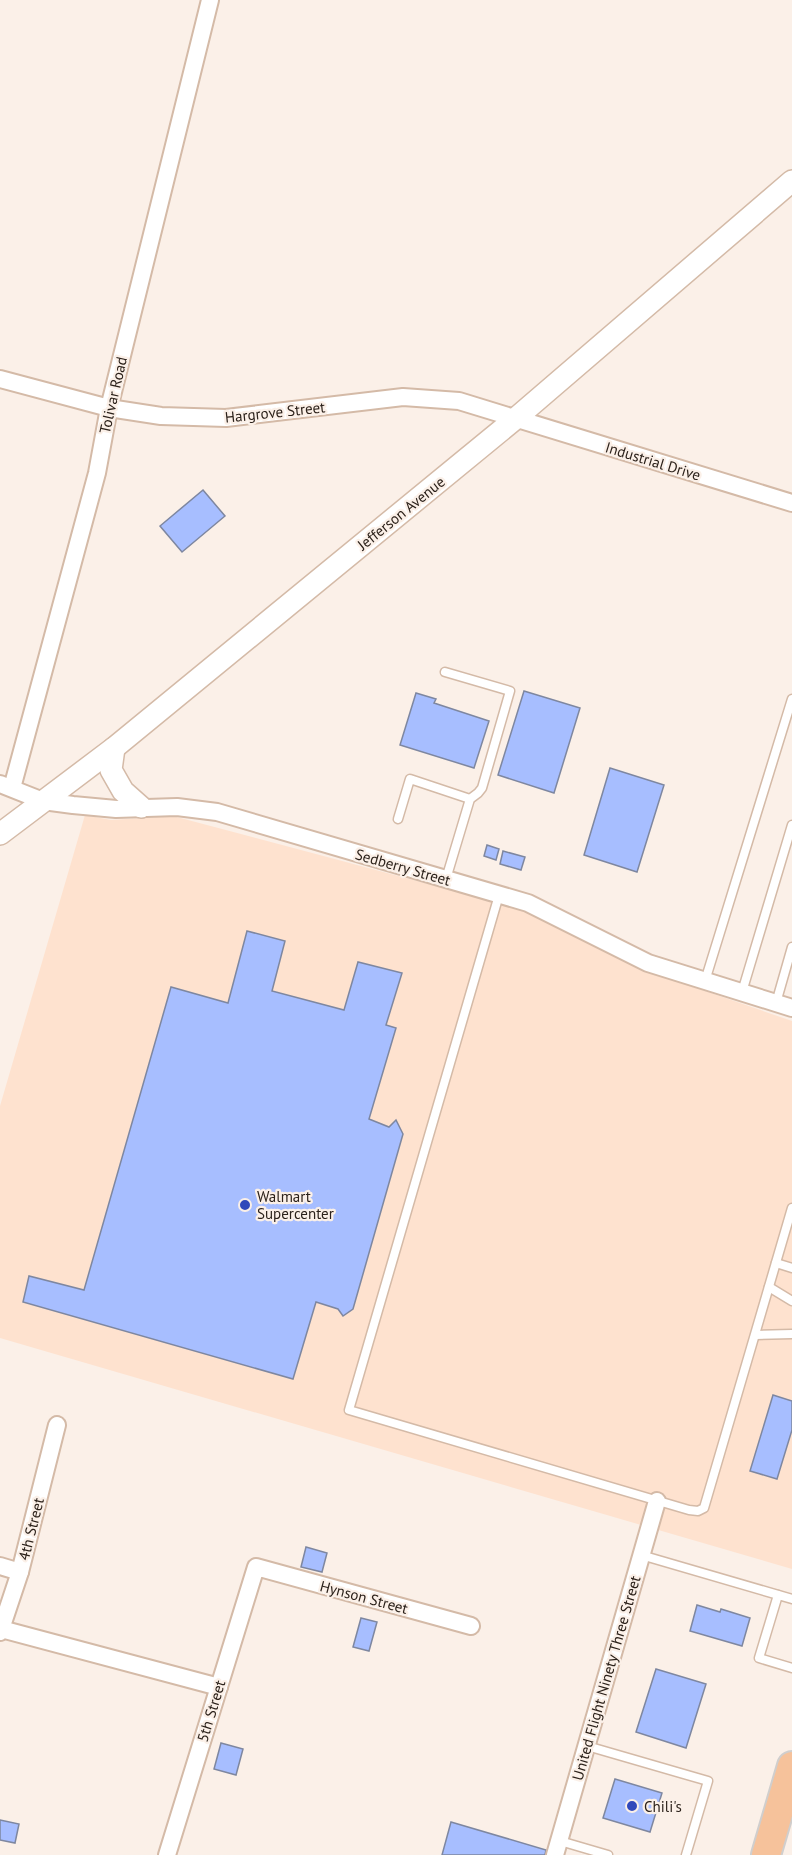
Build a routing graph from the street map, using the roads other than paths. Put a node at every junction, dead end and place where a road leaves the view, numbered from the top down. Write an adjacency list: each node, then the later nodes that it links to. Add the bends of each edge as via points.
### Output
1 (210, 0): 4 (street, Tolivar Road)
2 (792, 181): 5 (street, Jefferson Avenue)
3 (0, 379): 4 (street, Hargrove Street)
4 (109, 408): 5 (street, Hargrove Street, via 160,416 226,418 403,397 459,401); 10 (street, Tolivar Road, via 97,473)
5 (515, 419): 6 (street, Industrial Drive); 9 (street, Jefferson Avenue)
6 (792, 503)
7 (446, 672): 11 (lane, via 510,691 482,788)
8 (792, 699): 20 (lane)
9 (114, 748): 12 (street, Jefferson Avenue); 13 (street, via 111,770 123,791)
10 (6, 786): 12 (street, Sedberry Street)
11 (470, 799): 14 (lane, via 410,779); 17 (lane)
12 (44, 801): 13 (street, Sedberry Street, via 100,808); 16 (street, Jefferson Avenue)
13 (141, 807): 17 (street, Sedberry Street, via 217,812)
14 (398, 819)
15 (792, 825): 21 (lane)
16 (0, 834)
17 (446, 879): 18 (street, Sedberry Street)
18 (499, 895): 20 (street, Sedberry Street, via 542,909 638,959); 32 (lane, via 349,1410)
19 (792, 947): 22 (lane)
20 (705, 981): 21 (street, Sedberry Street)
21 (742, 992): 22 (street, Sedberry Street)
22 (776, 1003): 23 (street, Sedberry Street)
23 (792, 1008)
24 (792, 1208): 25 (lane)
25 (776, 1263): 26 (lane); 27 (lane)
26 (792, 1268)
27 (769, 1287): 28 (lane); 30 (lane)
28 (792, 1301)
29 (792, 1334): 30 (lane)
30 (756, 1335): 32 (lane, via 704,1508 689,1510)
31 (57, 1425): 36 (street, 4th Street)
32 (657, 1501): 33 (street, United Flight Ninety Three Street)
33 (641, 1555): 37 (lane); 43 (street, United Flight Ninety Three Street)
34 (0, 1566): 36 (street)
35 (256, 1568): 39 (street, Hynson Street); 42 (street, 5th Street)
36 (20, 1572): 40 (street, 4th Street)
37 (778, 1595): 38 (lane); 41 (lane, via 759,1658)
38 (792, 1599)
39 (471, 1626)
40 (0, 1630): 42 (street)
41 (792, 1668)
42 (219, 1687): 46 (street, 5th Street)
43 (587, 1746): 45 (street, United Flight Ninety Three Street); 48 (lane, via 708,1781)
44 (792, 1766): 49 (highway)
45 (558, 1848): 47 (lane)
46 (167, 1855)
47 (608, 1855)
48 (686, 1855)
49 (766, 1855)

